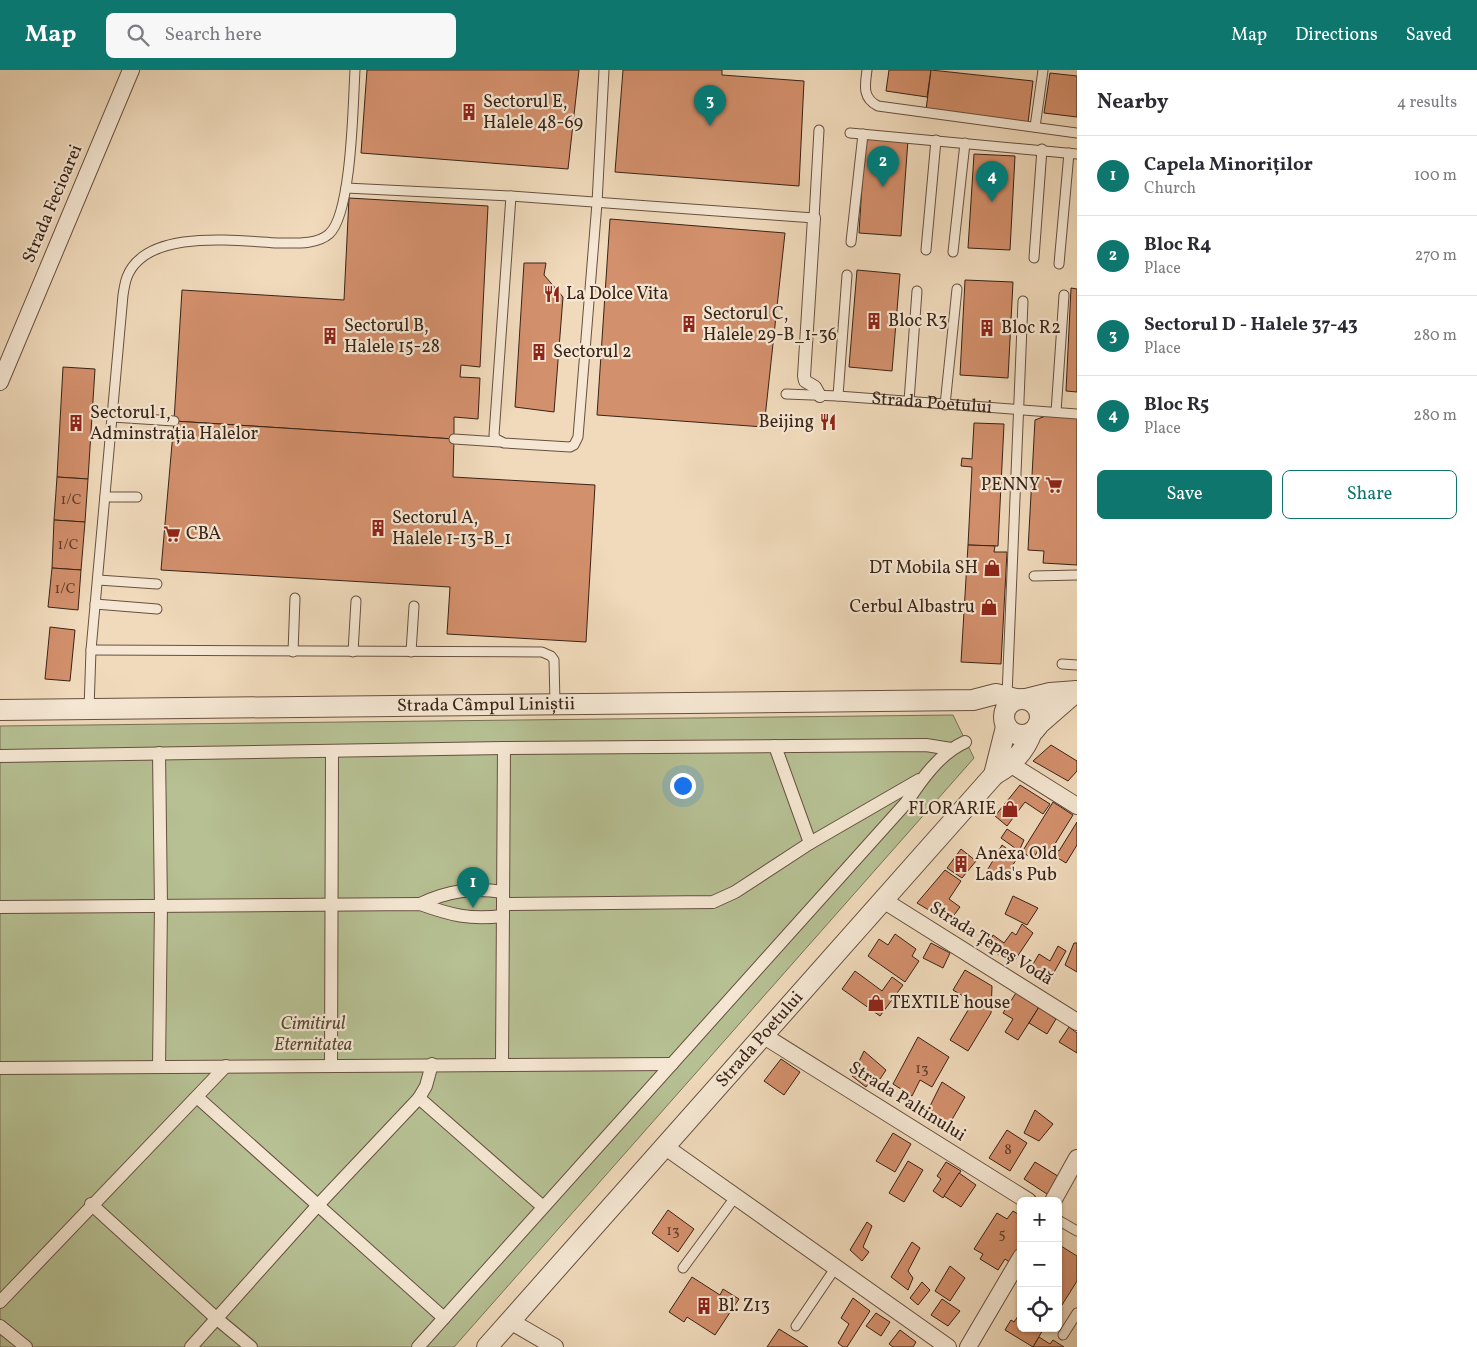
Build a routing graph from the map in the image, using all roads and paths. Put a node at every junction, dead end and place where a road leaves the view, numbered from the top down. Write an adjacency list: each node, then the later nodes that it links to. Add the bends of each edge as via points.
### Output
1 (131, 70): 29 (street, Strada Fecioarei)
2 (355, 70): 15 (lane)
3 (604, 70): 17 (lane)
4 (867, 70): 6 (lane, via 864,89 870,102 878,106)
5 (1043, 70): 6 (lane)
6 (1035, 127): 9 (lane)
7 (818, 130): 18 (lane)
8 (850, 133): 10 (lane)
9 (1077, 133)
10 (863, 134): 11 (lane); 19 (lane)
11 (936, 140): 12 (lane); 20 (lane)
12 (965, 143): 13 (lane); 21 (lane)
13 (1042, 150): 14 (lane); 22 (lane)
14 (1073, 154): 23 (lane)
15 (346, 188): 16 (lane); 38 (lane, via 336,224 330,234 315,240 296,243 198,240 170,244 152,251 136,264 127,276 123,295)
16 (511, 196): 17 (lane); 41 (lane, via 493,430)
17 (597, 203): 18 (lane); 41 (lane, via 577,441 566,448)
18 (814, 218): 31 (street, via 804,376)
19 (851, 242)
20 (926, 250)
21 (952, 252)
22 (1034, 258)
23 (1059, 264)
24 (847, 276): 32 (lane)
25 (957, 289): 34 (lane)
26 (918, 291): 33 (lane)
27 (1064, 295): 36 (lane)
28 (1024, 301): 35 (lane)
29 (0, 382)
30 (786, 394): 31 (lane, Strada Poetului)
31 (820, 396): 32 (lane, Strada Poetului)
32 (838, 396): 33 (lane, Strada Poetului)
33 (909, 401): 34 (lane, Strada Poetului)
34 (945, 406): 35 (lane, Strada Poetului)
35 (1017, 410): 36 (lane, Strada Poetului); 60 (lane)
36 (1056, 412): 37 (lane, Strada Poetului)
37 (1077, 414)
38 (112, 417): 39 (lane); 42 (lane)
39 (174, 421)
40 (454, 439): 41 (lane)
41 (500, 442)
42 (105, 496): 43 (lane); 46 (lane)
43 (137, 497)
44 (1077, 575): 45 (lane)
45 (1034, 576)
46 (98, 580): 47 (lane); 50 (lane)
47 (157, 584)
48 (294, 598): 54 (lane)
49 (356, 601): 55 (lane)
50 (95, 604): 52 (lane); 53 (lane)
51 (414, 606): 56 (lane)
52 (157, 609)
53 (92, 650): 54 (lane); 63 (lane)
54 (293, 652): 55 (lane)
55 (353, 652): 56 (lane)
56 (411, 652): 62 (lane, via 547,653 554,664)
57 (1062, 664): 58 (lane)
58 (1077, 665)
59 (1077, 691): 60 (street, Strada Câmpul Liniștii); 66 (street, Strada Poetului)
60 (1016, 698): 61 (street, Strada Câmpul Liniștii, via 992,694); 65 (street, via 1008,704); 66 (street, via 1038,707 1040,716)
61 (973, 700): 62 (street, Strada Câmpul Liniștii); 65 (street)
62 (555, 704): 63 (street, Strada Câmpul Liniștii)
63 (89, 709): 64 (street, Strada Câmpul Liniștii)
64 (0, 710)
65 (1005, 722): 66 (street, via 1018,735); 74 (street)
66 (1035, 729): 74 (street, Strada Poetului, via 1024,748)
67 (965, 742): 70 (street)
68 (775, 746): 69 (street); 70 (street, via 926,745); 77 (street)
69 (504, 748): 71 (street); 81 (street)
70 (951, 748): 75 (street)
71 (332, 752): 72 (street); 79 (street)
72 (159, 754): 73 (street); 82 (street)
73 (0, 756)
74 (1002, 769): 76 (street); 78 (street, Strada Poetului)
75 (922, 778): 77 (street); 88 (street, via 906,803)
76 (1077, 806)
77 (810, 843): 81 (street, via 735,892 713,902)
78 (883, 900): 84 (street, Strada Țepeș Vodă); 85 (street, Strada Poetului)
79 (333, 903): 80 (street); 82 (street); 90 (street)
80 (420, 904): 81 (street, via 455,917 470,918); 81 (street, via 455,891 471,889)
81 (503, 904): 86 (street)
82 (161, 906): 83 (street); 91 (street)
83 (0, 907)
84 (1077, 1022)
85 (764, 1036): 95 (street, Strada Poetului); 98 (street, Strada Paltinului)
86 (502, 1063): 87 (street); 88 (street)
87 (432, 1064): 90 (street); 94 (street)
88 (672, 1064): 102 (street)
89 (226, 1066): 90 (street); 91 (street); 93 (street)
90 (331, 1066)
91 (159, 1067): 92 (street)
92 (0, 1068)
93 (197, 1097): 100 (street); 101 (street)
94 (419, 1098): 101 (street); 102 (street)
95 (664, 1146): 97 (street); 112 (street, Strada Poetului)
96 (1077, 1158): 99 (street)
97 (736, 1196): 106 (street); 107 (lane)
98 (1022, 1197)
99 (1055, 1197)
100 (92, 1204): 108 (street); 110 (street)
101 (319, 1204): 110 (street); 111 (street)
102 (542, 1206): 111 (street)
103 (1062, 1222): 104 (lane)
104 (1077, 1231)
105 (1017, 1264): 123 (street)
106 (836, 1267): 114 (lane); 122 (street)
107 (683, 1268)
108 (0, 1302)
109 (1077, 1314): 115 (lane)
110 (216, 1318): 117 (street); 118 (street)
111 (444, 1318): 119 (street)
112 (510, 1321): 120 (street, Strada Poetului); 121 (street)
113 (0, 1326): 116 (street)
114 (796, 1326)
115 (1063, 1336)
116 (26, 1347)
117 (192, 1347)
118 (251, 1347)
119 (418, 1347)
120 (487, 1347)
121 (555, 1347)
122 (948, 1347)
123 (968, 1347)

